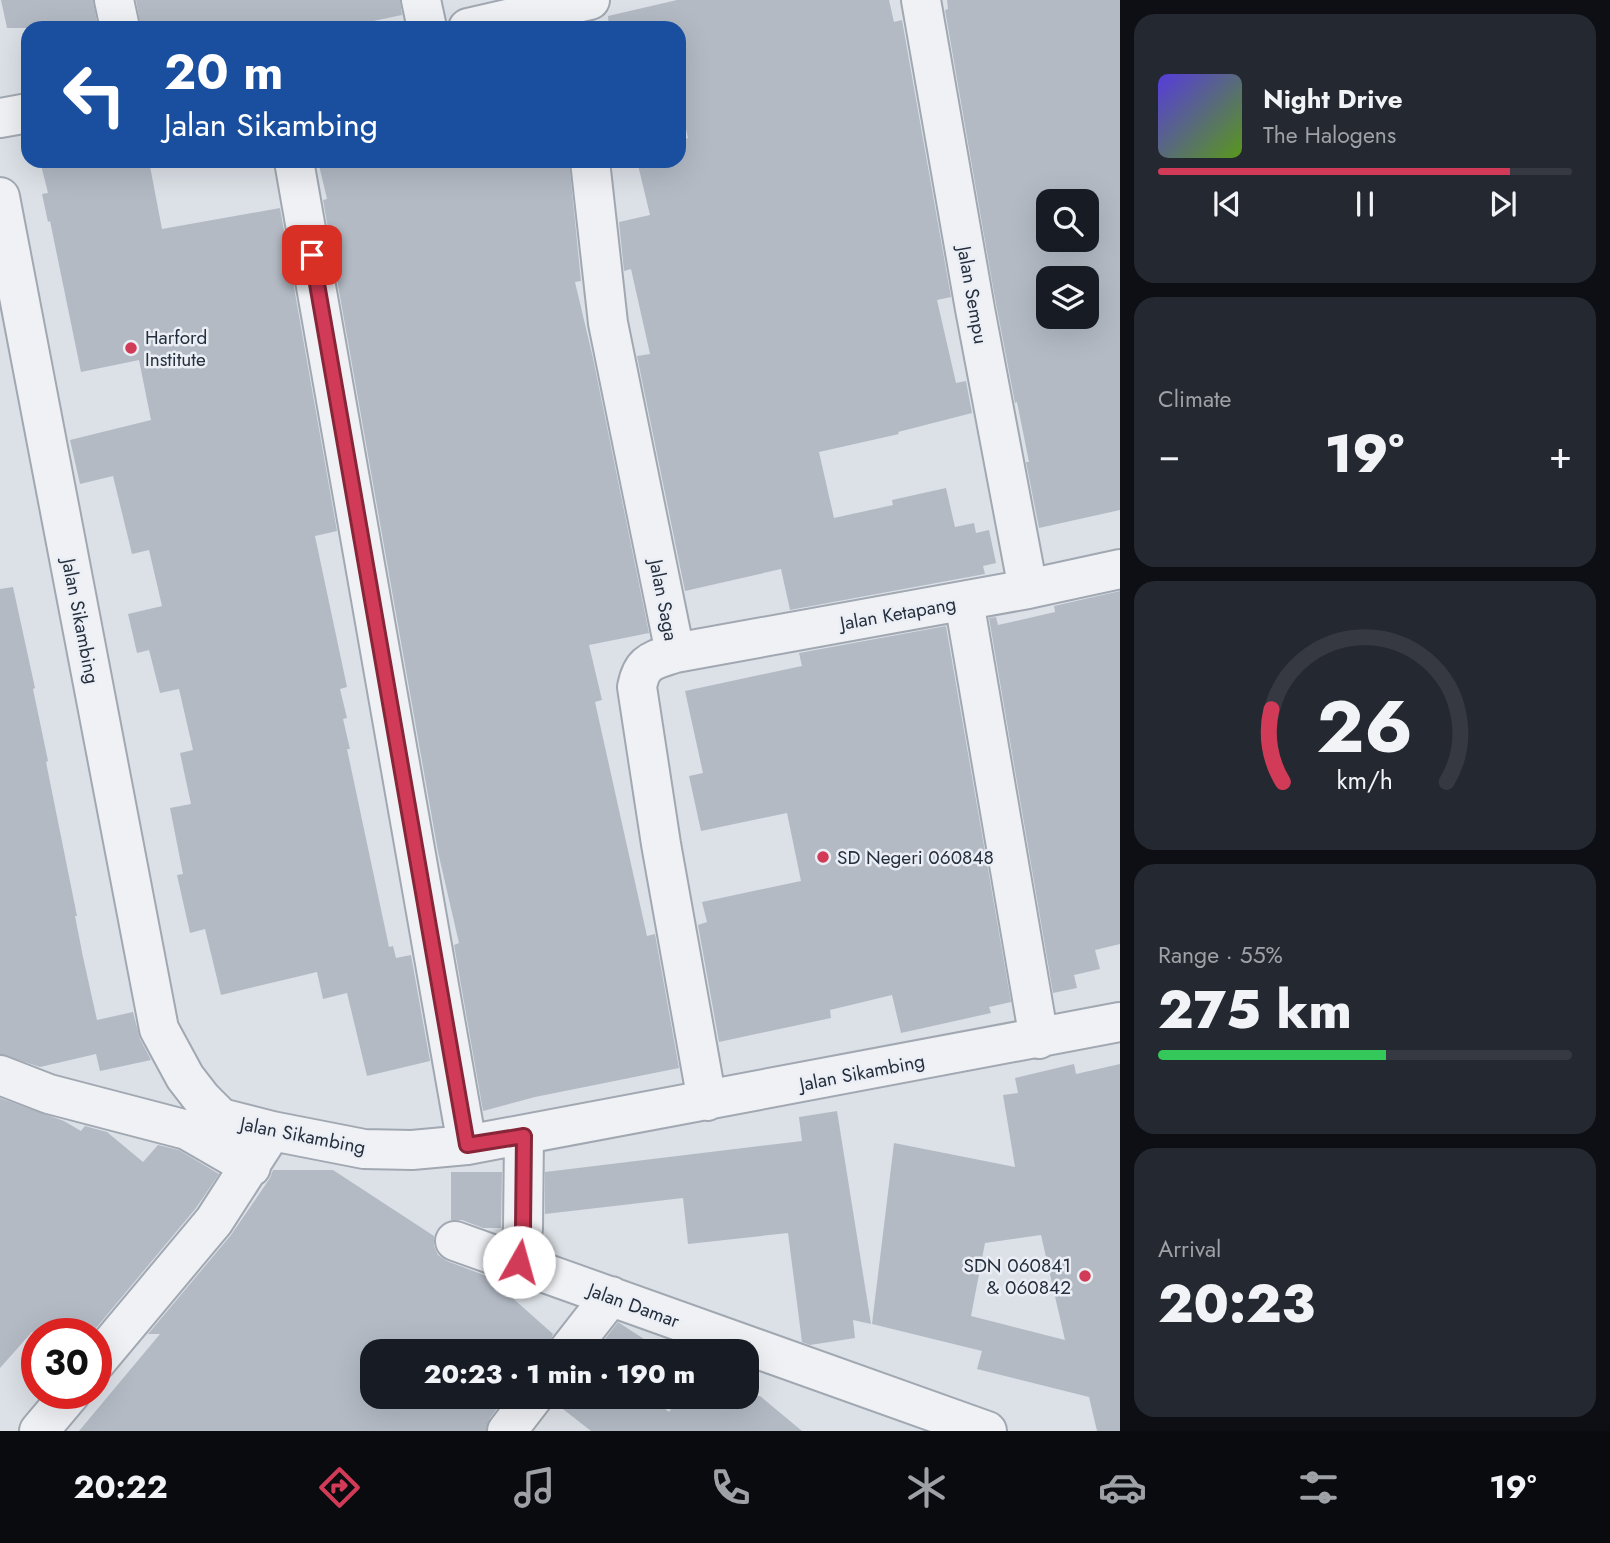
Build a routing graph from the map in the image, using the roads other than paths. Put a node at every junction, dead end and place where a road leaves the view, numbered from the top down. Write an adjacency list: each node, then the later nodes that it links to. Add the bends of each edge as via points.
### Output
1 (114, 0): 5 (street)
2 (421, 0): 6 (street)
3 (921, 0): 14 (street, Jalan Sempu)
4 (579, 11): 7 (street)
5 (118, 21)
6 (426, 21)
7 (514, 21)
8 (21, 114): 9 (street)
9 (0, 118)
10 (295, 168): 23 (street)
11 (591, 168): 16 (street, Jalan Saga, via 608,323)
12 (0, 197): 21 (street, Jalan Sikambing, via 159,1029 185,1077 215,1113)
13 (1120, 569): 14 (street, Jalan Ketapang)
14 (1028, 589): 15 (street, Jalan Ketapang)
15 (964, 601): 16 (street, Jalan Ketapang); 18 (street)
16 (675, 653): 20 (street, Jalan Saga, via 643,667 637,687)
17 (1120, 1022): 18 (street, Jalan Sikambing)
18 (1039, 1039): 20 (street, Jalan Sikambing)
19 (0, 1075): 24 (street, via 49,1094 187,1130)
20 (707, 1101): 22 (street, Jalan Sikambing)
21 (272, 1131): 23 (street, Jalan Sikambing, via 364,1149); 24 (street)
22 (524, 1136): 23 (street, Jalan Sikambing); 26 (street)
23 (467, 1145)
24 (251, 1167): 29 (street, via 214,1221)
25 (455, 1241): 26 (street, Jalan Damar)
26 (519, 1262): 27 (street, Jalan Damar)
27 (611, 1296): 28 (street); 32 (street, Jalan Damar)
28 (577, 1339)
29 (112, 1343)
30 (58, 1409): 33 (street)
31 (524, 1409): 34 (street)
32 (969, 1428)
33 (39, 1431)
34 (507, 1431)

